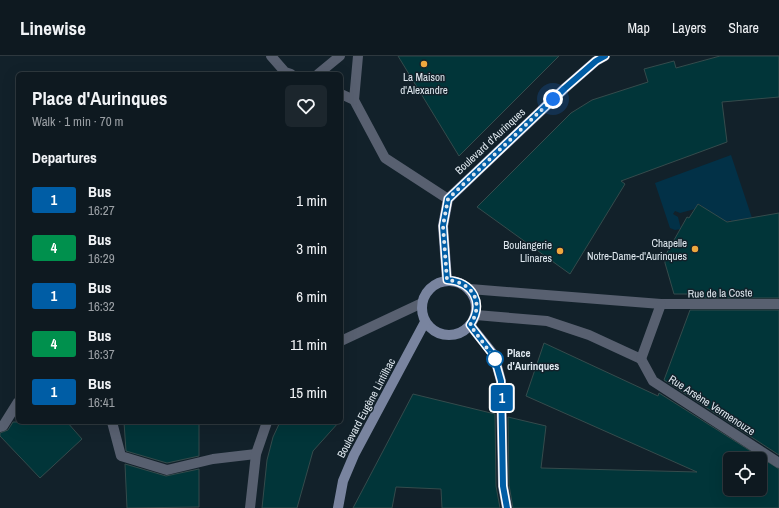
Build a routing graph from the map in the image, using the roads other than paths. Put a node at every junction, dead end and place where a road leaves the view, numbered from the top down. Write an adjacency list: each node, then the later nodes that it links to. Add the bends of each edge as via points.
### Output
1 (270, 56): 5 (street)
2 (340, 56): 6 (street)
3 (358, 56): 8 (street)
4 (605, 56): 9 (main road, Boulevard d'Aurinques, via 565,88)
5 (287, 72)
6 (320, 72)
7 (343, 95): 8 (street)
8 (354, 100): 9 (street, via 385,158)
9 (448, 199): 10 (main road, via 443,226)
10 (447, 280): 11 (main road); 12 (main road, via 438,282 430,288)
11 (470, 289): 13 (street, Rue de la Coste); 15 (main road, via 475,296)
12 (422, 303): 16 (main road); 18 (street)
13 (661, 304): 14 (street, Rue de la Coste); 19 (street)
14 (779, 304)
15 (476, 315): 17 (main road); 19 (street, via 547,321 589,335)
16 (425, 322): 17 (main road, via 432,329 448,335 456,334); 27 (main road, Boulevard Eugène Lintilhac, via 354,455 343,481)
17 (470, 325): 28 (main road, via 494,356 501,381 503,486)
18 (343, 340)
19 (641, 359): 25 (street, Rue Arsène Vermenouze, via 653,381)
20 (16, 405): 23 (street, via 3,426)
21 (113, 424): 24 (street, via 122,456 167,470 213,459)
22 (267, 424): 24 (street)
23 (0, 426)
24 (256, 454): 26 (street)
25 (779, 463)
26 (250, 508)
27 (338, 508)
28 (507, 508)

